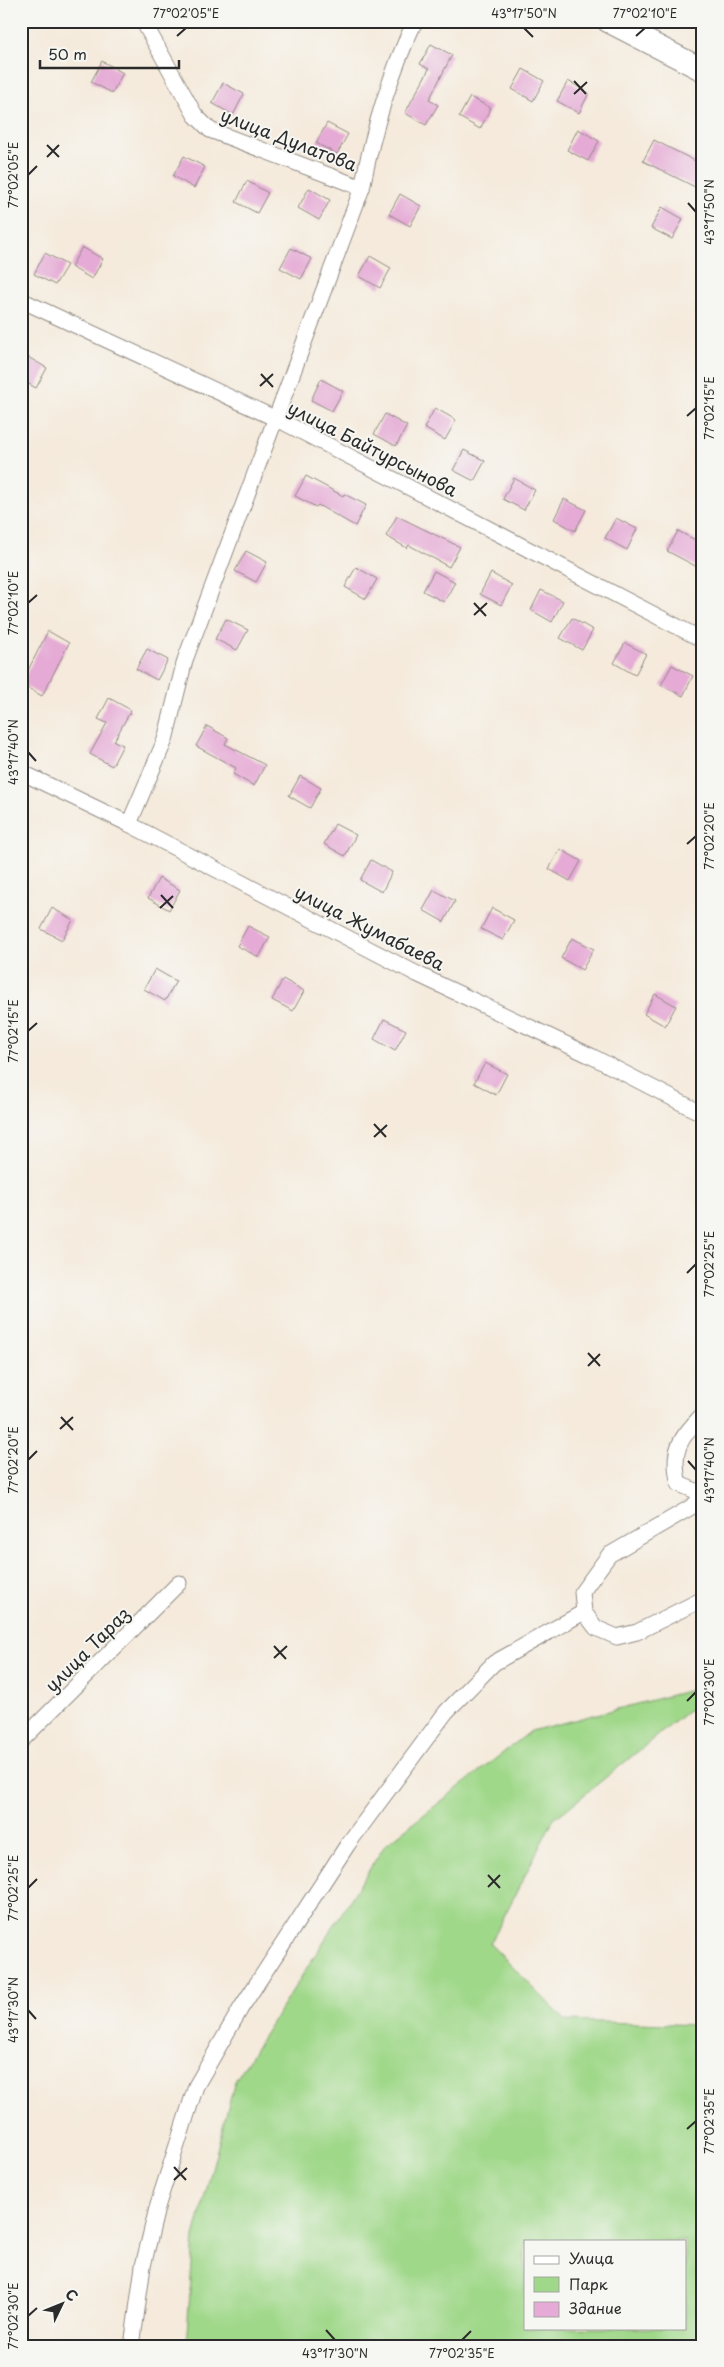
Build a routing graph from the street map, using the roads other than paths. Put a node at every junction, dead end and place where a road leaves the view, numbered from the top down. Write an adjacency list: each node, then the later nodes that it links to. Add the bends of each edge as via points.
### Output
1 (143, 21): 5 (street, улица Дулатова, via 194,115 210,130)
2 (415, 21): 5 (street, via 371,140)
3 (608, 21): 4 (main road)
4 (703, 70)
5 (362, 188): 7 (street)
6 (21, 300): 7 (street, улица Байтурсынова)
7 (276, 419): 8 (street, улица Байтурсынова); 10 (street, via 185,660 165,740)
8 (703, 640)
9 (21, 772): 10 (street, улица Жумабаева)
10 (129, 824): 11 (street, улица Жумабаева, via 417,974 591,1056)
11 (703, 1114)
12 (703, 1414): 13 (street, via 681,1438 675,1467 679,1484)
13 (703, 1494): 16 (street, via 692,1506 609,1555 582,1592)
14 (179, 1584): 17 (street, улица Тараз)
15 (703, 1599): 16 (street, via 637,1632 617,1637 596,1628)
16 (584, 1612): 18 (street, via 494,1663 446,1712 348,1844 241,2008 196,2086 158,2204 143,2266)
17 (21, 1741)
18 (132, 2346)

